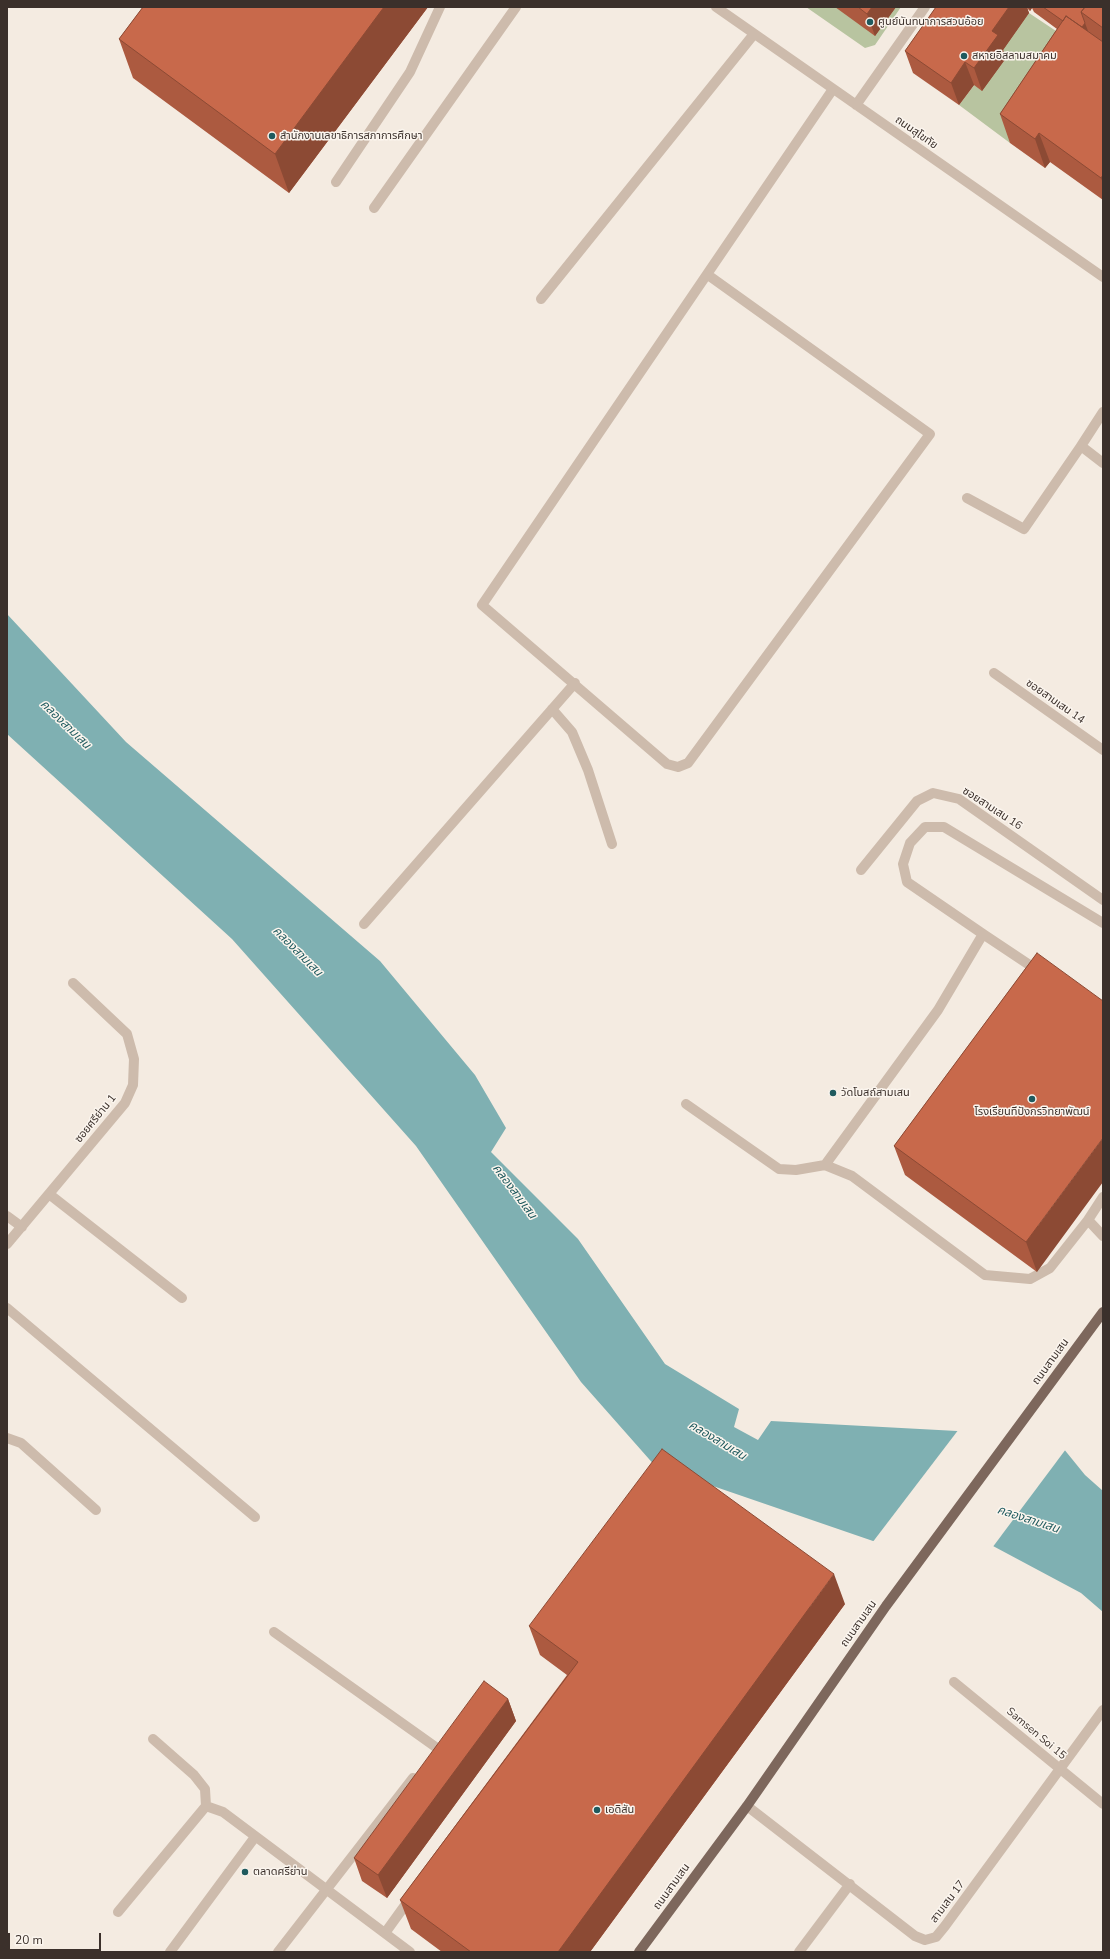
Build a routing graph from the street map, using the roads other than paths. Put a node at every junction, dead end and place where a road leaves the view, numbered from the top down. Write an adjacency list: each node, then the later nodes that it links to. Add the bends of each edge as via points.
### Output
1 (440, 7): 8 (street, via 410,72)
2 (516, 7): 9 (street)
3 (716, 7): 5 (street, ถนนสุโขทัย)
4 (925, 7): 7 (street)
5 (754, 34): 6 (street, ถนนสุโขทัย); 12 (street)
6 (833, 89): 7 (street, ถนนสุโขทัย); 10 (street)
7 (856, 105): 11 (street, ถนนสุโขทัย)
8 (336, 182)
9 (374, 208)
10 (708, 275): 18 (street, via 482,605); 18 (street, via 930,434 688,763 678,767 667,764)
11 (1103, 277)
12 (541, 299)
13 (1103, 412): 14 (street)
14 (1081, 446): 15 (street); 16 (street, via 1024,530)
15 (1103, 463)
16 (967, 498)
17 (994, 673): 20 (street, ซอยสามเสน 14)
18 (575, 683): 19 (street)
19 (552, 709): 21 (street, via 572,732 588,770); 25 (street)
20 (1103, 750)
21 (612, 844)
22 (861, 870): 23 (street, ซอยสามเสน 16, via 917,801 933,793 959,799)
23 (1103, 900)
24 (1103, 923): 26 (street, via 944,827 926,826 910,843 903,864 907,882)
25 (364, 924)
26 (983, 934): 27 (street); 30 (street, via 938,1010)
27 (1048, 977)
28 (73, 983): 31 (street, ซอยศรีย่าน 1, via 127,1034 134,1059 133,1085 125,1103)
29 (686, 1104): 30 (street, via 779,1169 796,1170)
30 (825, 1165): 34 (street, via 852,1176 985,1275 1030,1279 1050,1268)
31 (49, 1194): 35 (street, ซอยศรีย่าน 1); 38 (street)
32 (1103, 1197): 34 (street)
33 (7, 1216): 35 (street)
34 (1088, 1220): 36 (street)
35 (22, 1226): 37 (street, ซอยศรีย่าน 1)
36 (1103, 1236)
37 (7, 1244)
38 (182, 1298)
39 (7, 1308): 43 (street)
40 (1103, 1312): 53 (main road, ถนนสามเสน, via 886,1606)
41 (7, 1438): 42 (street, via 21,1443)
42 (96, 1510)
43 (255, 1517)
44 (274, 1632): 48 (street)
45 (954, 1682): 49 (street, Samsen Soi 15)
46 (1103, 1710): 49 (street, สามเสน 17)
47 (152, 1739): 52 (street, via 194,1775 205,1789)
48 (437, 1749)
49 (1060, 1770): 51 (street, Samsen Soi 15); 55 (street, สามเสน 17, via 936,1937 925,1940 915,1936)
50 (417, 1773): 57 (street)
51 (1103, 1804)
52 (206, 1806): 54 (street, via 223,1812); 58 (street)
53 (747, 1806): 55 (street, สามเสน 17); 63 (main road, ถนนสามเสน)
54 (255, 1837): 57 (street); 60 (street)
55 (850, 1884): 64 (street)
56 (418, 1888): 59 (street)
57 (326, 1889): 59 (street); 61 (street)
58 (118, 1912)
59 (385, 1933): 62 (street)
60 (170, 1952)
61 (278, 1952)
62 (410, 1952)
63 (639, 1952)
64 (799, 1952)

